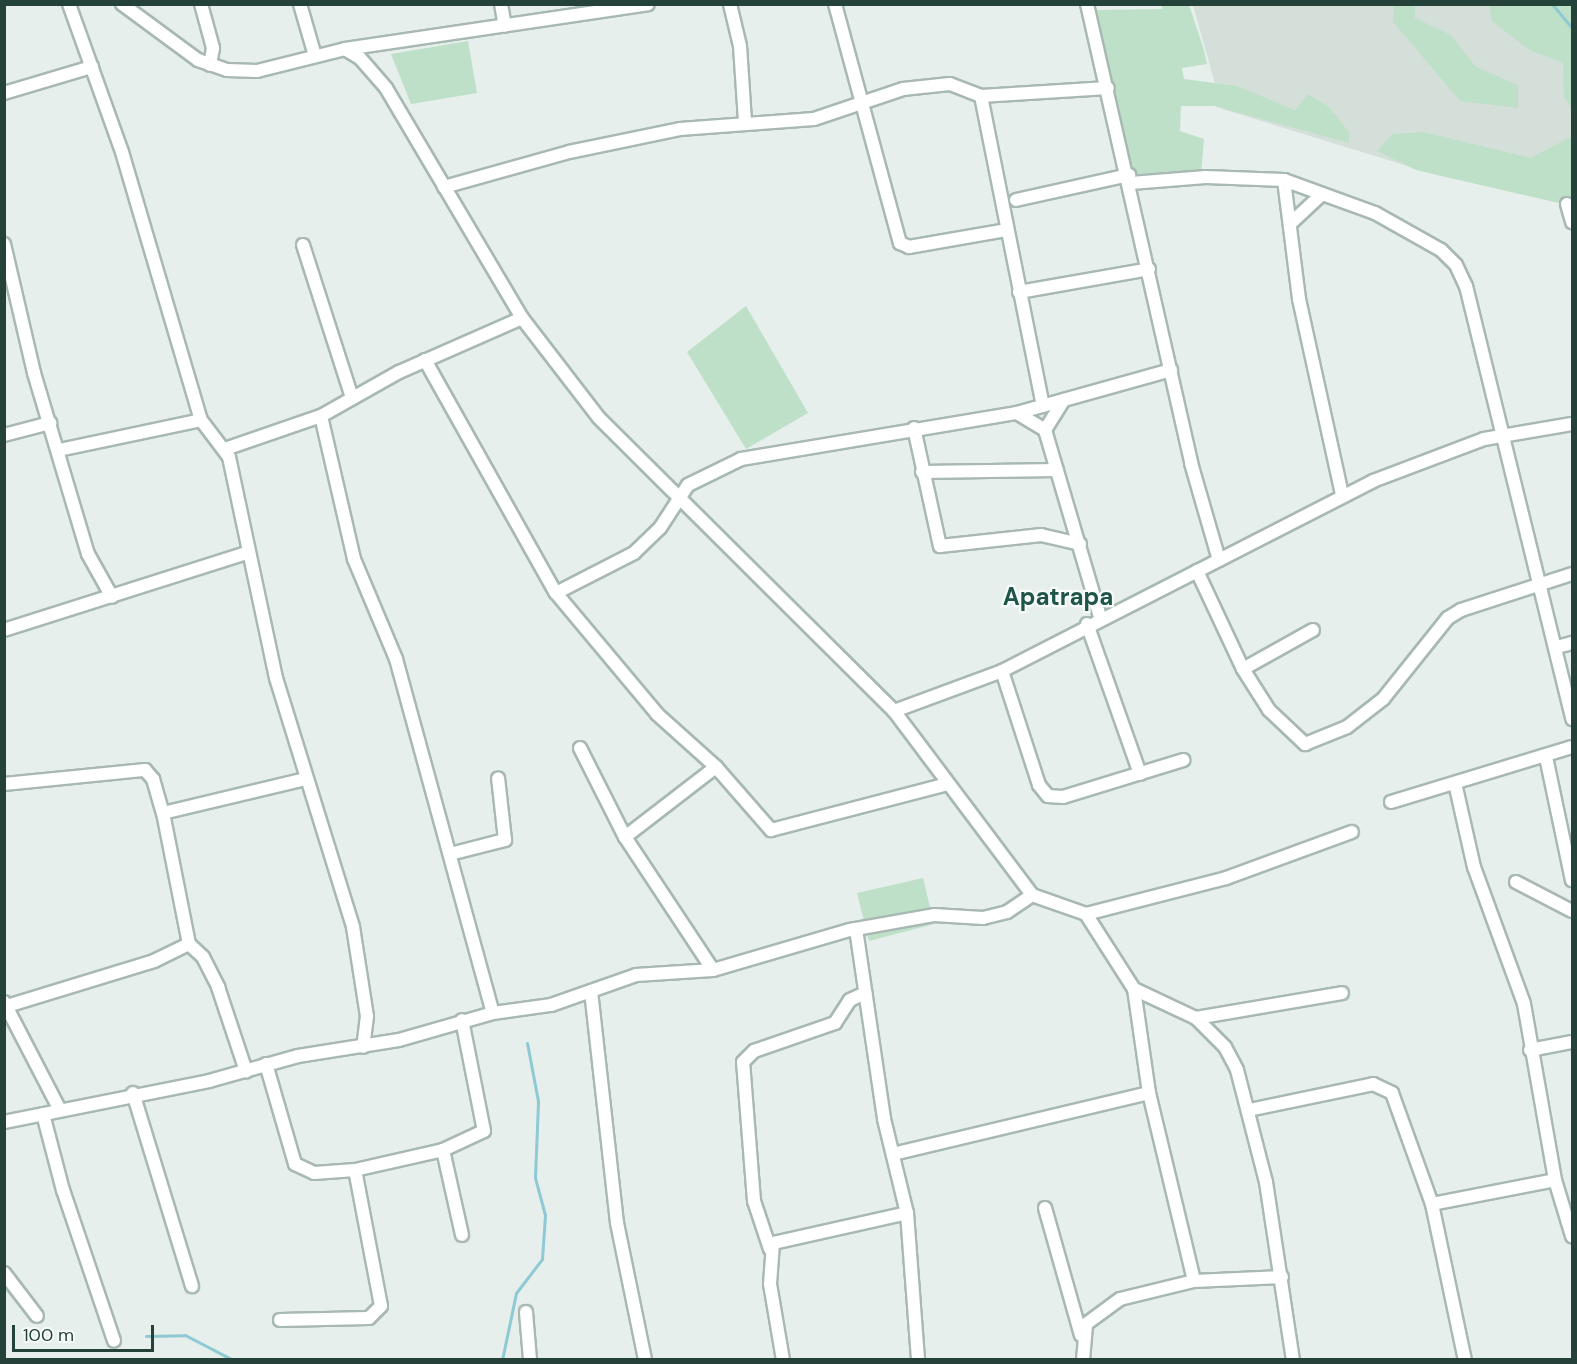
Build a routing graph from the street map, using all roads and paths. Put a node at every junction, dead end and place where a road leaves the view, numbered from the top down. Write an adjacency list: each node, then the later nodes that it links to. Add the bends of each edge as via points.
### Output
1 (69, 4): 14 (street)
2 (122, 4): 13 (street)
3 (201, 4): 13 (street, via 213,48)
4 (300, 4): 12 (street)
5 (501, 4): 10 (street)
6 (648, 4): 10 (street)
7 (730, 4): 19 (street, via 740,46)
8 (835, 4): 18 (street)
9 (1087, 4): 15 (street)
10 (505, 26): 11 (street)
11 (345, 49): 12 (street); 22 (street, via 386,88)
12 (315, 56): 13 (street, via 257,71)
13 (210, 65)
14 (92, 67): 16 (street); 41 (street)
15 (1108, 88): 17 (street); 20 (street)
16 (4, 93)
17 (981, 96): 18 (street, via 950,84 903,88); 28 (street)
18 (863, 102): 19 (street, via 814,119); 28 (street, via 900,243 909,247)
19 (744, 121): 22 (street, via 604,144)
20 (1130, 179): 21 (street); 24 (street); 31 (street)
21 (1284, 180): 23 (street); 26 (street)
22 (444, 187): 33 (street)
23 (1322, 194): 26 (street); 47 (street, via 1375,213 1441,250 1456,265 1466,286)
24 (1016, 200)
25 (1568, 204): 27 (street)
26 (1292, 222): 53 (street, via 1299,299)
27 (1572, 222)
28 (1006, 230): 32 (street)
29 (4, 244): 42 (street)
30 (303, 245): 36 (street)
31 (1149, 269): 32 (street); 35 (street)
32 (1019, 292): 38 (street)
33 (522, 318): 34 (street); 52 (street, via 599,418)
34 (425, 360): 36 (street); 60 (street)
35 (1171, 370): 37 (street); 56 (street)
36 (352, 398): 40 (street)
37 (1063, 401): 38 (street); 45 (street)
38 (1043, 406): 39 (street)
39 (1017, 413): 44 (street); 45 (street)
40 (321, 416): 48 (street); 87 (street, via 354,559 396,659)
41 (201, 420): 48 (street); 49 (street)
42 (50, 423): 46 (street); 49 (street)
43 (1572, 424): 47 (street)
44 (914, 428): 51 (street); 52 (street, via 741,459 688,485)
45 (1045, 430): 50 (street)
46 (4, 435)
47 (1504, 435): 53 (street); 59 (street)
48 (225, 449): 55 (street)
49 (59, 450): 61 (street, via 88,554)
50 (1057, 470): 51 (street); 54 (street)
51 (922, 472): 54 (street, via 937,543 944,548 1041,535)
52 (679, 495): 60 (street, via 660,528 634,553); 70 (street)
53 (1342, 495): 56 (street)
54 (1080, 544): 62 (street)
55 (247, 553): 61 (street); 79 (street)
56 (1219, 560): 57 (street)
57 (1197, 571): 62 (street); 68 (street)
58 (1572, 574): 59 (street)
59 (1541, 581): 67 (street); 68 (street, via 1448,618 1383,699 1347,727 1308,744 1269,710)
60 (555, 593): 76 (street, via 657,714)
61 (112, 597): 64 (street)
62 (1100, 617): 63 (street)
63 (1087, 624): 69 (street); 77 (street)
64 (4, 630)
65 (1313, 630): 68 (street)
66 (1572, 643): 67 (street)
67 (1557, 647): 71 (street)
68 (1243, 669)
69 (1002, 671): 70 (street); 77 (street, via 1039,785 1048,796)
70 (894, 711): 82 (street)
71 (1572, 718)
72 (1572, 747): 74 (street)
73 (580, 748): 86 (street)
74 (1545, 756): 80 (street); 88 (street)
75 (1183, 760): 77 (street)
76 (716, 767): 82 (street, via 775,831); 86 (street)
77 (1140, 774)
78 (498, 778): 87 (street, via 505,840)
79 (306, 779): 84 (street); 105 (street, via 353,927 367,1016)
80 (1455, 783): 83 (street); 106 (street, via 1474,867 1524,1004)
81 (4, 784): 84 (street, via 145,770 153,779)
82 (947, 784): 90 (street)
83 (1391, 802)
84 (162, 813): 94 (street)
85 (1352, 832): 92 (street, via 1226,878)
86 (625, 837): 95 (street)
87 (450, 854): 101 (street)
88 (1572, 880)
89 (1516, 882): 91 (street)
90 (1032, 894): 92 (street); 93 (street, via 1007,912 983,918 934,915)
91 (1572, 912)
92 (1086, 914): 96 (street)
93 (856, 929): 95 (street); 98 (street)
94 (189, 944): 100 (street, via 154,961); 108 (street, via 203,957 218,987)
95 (713, 970): 97 (street, via 636,975)
96 (1134, 989): 102 (street); 110 (street)
97 (591, 991): 101 (street, via 551,1005); 136 (street, via 617,1223)
98 (865, 993): 116 (street); 125 (street, via 850,1000 835,1023 754,1050 743,1062 754,1201)
99 (1342, 993): 102 (street)
100 (6, 1004): 111 (street)
101 (493, 1013): 103 (street)
102 (1196, 1018): 112 (street, via 1225,1047)
103 (462, 1020): 105 (street); 115 (street, via 484,1131)
104 (1572, 1042): 106 (street)
105 (363, 1047): 107 (street)
106 (1530, 1050): 118 (street)
107 (266, 1064): 108 (street); 117 (street, via 295,1164 314,1173)
108 (246, 1071): 109 (street)
109 (133, 1093): 111 (street); 129 (street)
110 (1149, 1093): 116 (street); 128 (street)
111 (60, 1108): 113 (street)
112 (1249, 1110): 120 (street, via 1373,1084 1385,1087 1395,1099); 127 (street)
113 (43, 1114): 114 (street); 134 (street, via 63,1190)
114 (4, 1122)
115 (443, 1150): 117 (street); 123 (street)
116 (893, 1154): 122 (street)
117 (355, 1170): 132 (street, via 381,1306 369,1317)
118 (1555, 1180): 119 (street); 120 (street)
119 (1568, 1197): 124 (street)
120 (1432, 1204): 141 (street)
121 (1045, 1208): 133 (street, via 1057,1266)
122 (907, 1213): 125 (street, via 781,1239); 138 (street)
123 (462, 1235)
124 (1572, 1236)
125 (770, 1249): 137 (street, via 770,1284)
126 (4, 1273): 131 (street)
127 (1282, 1277): 128 (street); 140 (street)
128 (1194, 1281): 133 (street, via 1120,1299 1093,1314)
129 (192, 1286)
130 (526, 1312): 135 (street)
131 (37, 1316)
132 (280, 1320)
133 (1081, 1335): 139 (street)
134 (114, 1341)
135 (530, 1359)
136 (645, 1359)
137 (783, 1359)
138 (918, 1359)
139 (1083, 1359)
140 (1293, 1359)
141 (1465, 1359)

